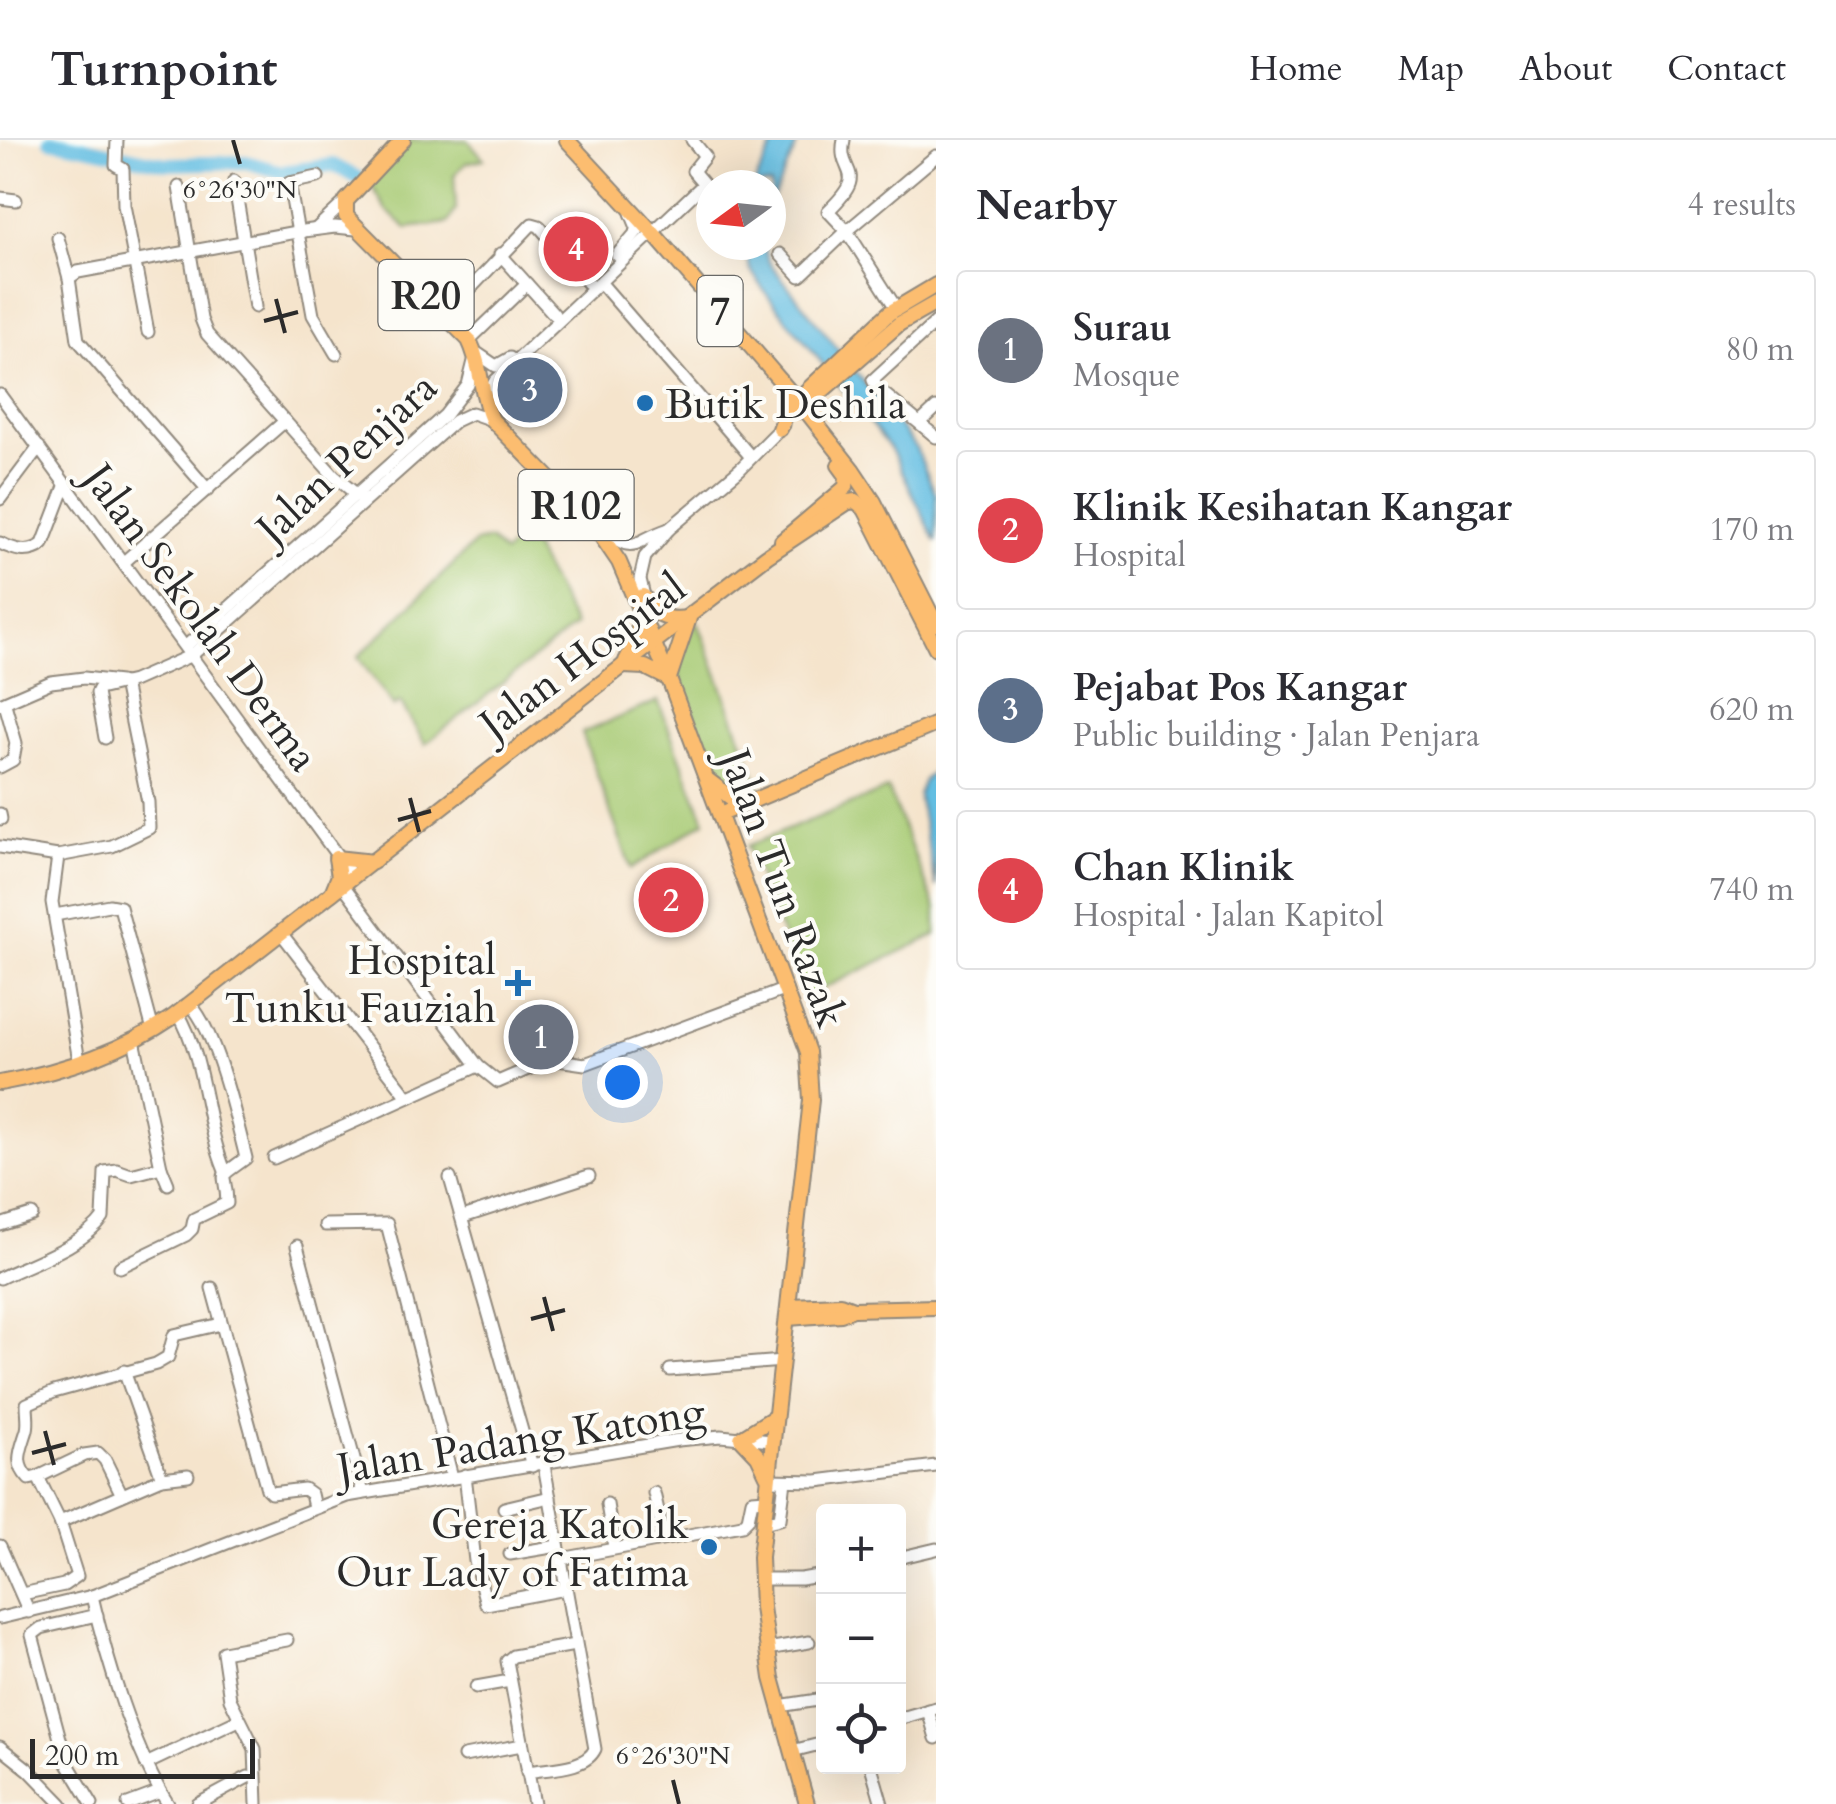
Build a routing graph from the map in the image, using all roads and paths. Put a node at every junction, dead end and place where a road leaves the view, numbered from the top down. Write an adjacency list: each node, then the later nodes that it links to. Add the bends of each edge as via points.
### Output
1 (117, 140): 23 (street)
2 (403, 140): 12 (main road)
3 (567, 140): 13 (main road, 7)
4 (692, 140): 18 (street, Jalan Penjara, via 705,156 693,171 704,184)
5 (844, 140): 16 (street, via 851,181 828,210)
6 (936, 156): 16 (street)
7 (318, 177): 17 (street, via 290,183)
8 (234, 182): 20 (street)
9 (178, 187): 21 (street)
10 (0, 198): 11 (street)
11 (16, 200)
12 (346, 202): 14 (street); 15 (main road, R20)
13 (627, 204): 18 (main road, 7); 26 (street, Jalan Penjara, via 635,236)
14 (316, 229): 15 (street); 17 (street)
15 (356, 229): 33 (main road, R20)
16 (847, 231): 24 (street, via 800,276); 31 (street)
17 (296, 232): 20 (street); 38 (street, via 312,316)
18 (653, 232): 26 (street, Jalan Penjara); 44 (main road, 7)
19 (58, 238): 25 (street)
20 (242, 241): 21 (street); 30 (street)
21 (190, 249): 23 (street); 46 (street, via 203,328)
22 (500, 254): 26 (street, via 536,224); 27 (street); 33 (street)
23 (133, 260): 25 (street); 36 (street)
24 (785, 260)
25 (69, 278): 54 (street, via 78,340)
26 (594, 282): 32 (street, Jalan Penjara); 45 (street, Jalan Penjara, via 495,381); 51 (street)
27 (527, 284): 32 (street); 37 (street)
28 (936, 285): 31 (main road)
29 (936, 303): 34 (main road)
30 (255, 307)
31 (896, 308): 39 (main road)
32 (554, 314): 37 (street, Jalan Penjara, via 502,365 491,365)
33 (445, 315): 37 (main road, R20)
34 (912, 316): 35 (street); 39 (main road)
35 (933, 329): 40 (street)
36 (148, 332)
37 (472, 346): 45 (main road, R20); 55 (street, Jalan Penjara, via 471,377 461,396)
38 (336, 354)
39 (858, 355): 40 (street); 41 (main road)
40 (882, 369): 47 (street, via 874,384)
41 (823, 384): 44 (main road); 44 (main road, via 816,408)
42 (0, 395): 50 (street, Jalan Sekolah Derma)
43 (936, 408): 47 (street)
44 (802, 409): 48 (main road); 48 (main road, via 788,408); 53 (main road, 7); 53 (main road)
45 (492, 420): 55 (street, via 472,412 461,416); 57 (main road, Jalan Tun Razak / R102)
46 (285, 421): 54 (street); 55 (street)
47 (921, 422): 49 (street)
48 (780, 428): 51 (street)
49 (936, 437)
50 (39, 447): 52 (street, Jalan Sekolah Derma); 56 (street)
51 (752, 458): 58 (street)
52 (66, 484): 60 (street, via 43,544 14,550); 61 (street, Jalan Sekolah Derma)
53 (853, 486): 59 (main road, 7); 59 (main road, 7); 63 (main road, Jalan Hospital)
54 (208, 490): 61 (street)
55 (361, 497): 67 (street, Jalan Penjara)
56 (0, 499)
57 (591, 521): 58 (street, via 625,545); 62 (main road, Jalan Tun Razak / R102)
58 (670, 529): 62 (street, via 645,556)
59 (886, 537): 64 (main road, 7); 66 (main road, 7)
60 (0, 542)
61 (124, 562): 67 (street, Jalan Sekolah Derma)
62 (640, 600): 63 (main road, via 660,617); 65 (main road, Jalan Tun Razak); 68 (main road, via 640,631)
63 (689, 618): 65 (main road, Jalan Hospital); 69 (main road)
64 (936, 624)
65 (654, 643): 68 (main road, Jalan Hospital); 69 (main road, Jalan Tun Razak)
66 (936, 648)
67 (187, 653): 70 (street, Jalan Penjara); 81 (street, Jalan Sekolah Derma)
68 (623, 666): 69 (main road); 82 (main road, Jalan Hospital)
69 (669, 679): 75 (main road, Jalan Tun Razak)
70 (124, 682): 71 (street, via 51,682); 73 (street, via 97,693); 80 (street, via 151,825 112,846)
71 (2, 704): 74 (street, via 16,747)
72 (936, 724): 76 (main road)
73 (105, 738)
74 (4, 766)
75 (709, 781): 76 (main road); 77 (main road, Jalan Tun Razak)
76 (751, 802): 77 (main road); 79 (main road, via 736,821)
77 (721, 814): 79 (main road, Jalan Tun Razak)
78 (0, 847): 80 (street)
79 (734, 851): 86 (main road, Jalan Tun Razak)
80 (58, 856): 84 (street)
81 (336, 858): 82 (main road); 83 (street, Jalan Sekolah Derma); 83 (main road)
82 (372, 862): 83 (main road, Jalan Hospital)
83 (342, 885): 85 (main road, Jalan Hospital); 91 (street, Jalan Sekolah Derma)
84 (55, 915): 88 (street, via 120,907); 90 (street)
85 (281, 933): 87 (main road, Jalan Hospital); 93 (street)
86 (786, 989): 91 (street, via 585,1064 550,1059 498,1082); 109 (main road, Jalan Tun Razak, via 812,1077)
87 (185, 1008): 88 (main road, Jalan Hospital); 96 (street); 96 (street, via 200,1016 213,1044 246,1156)
88 (153, 1030): 89 (main road, Jalan Hospital)
89 (134, 1040): 90 (main road, Jalan Hospital); 95 (street)
90 (78, 1061): 92 (main road, Jalan Hospital)
91 (478, 1066): 93 (street)
92 (0, 1083)
93 (408, 1097): 94 (street)
94 (274, 1158)
95 (160, 1167): 99 (street); 106 (street, via 131,1175 105,1172 100,1223 76,1242)
96 (225, 1171): 105 (street, via 227,1203 194,1218 186,1235)
97 (590, 1176): 101 (street)
98 (450, 1178): 101 (street)
99 (168, 1184)
100 (32, 1215): 102 (street)
101 (463, 1217): 117 (street)
102 (0, 1225)
103 (325, 1225): 120 (street, via 387,1224)
104 (297, 1246): 125 (street)
105 (120, 1267)
106 (0, 1278)
107 (212, 1288): 110 (street)
108 (936, 1307): 109 (main road, via 840,1304)
109 (788, 1312): 111 (main road, Jalan Tun Razak)
110 (221, 1324): 113 (street, via 174,1335 165,1360); 131 (street, via 267,1488 304,1489)
111 (783, 1361): 112 (street); 114 (main road, Jalan Tun Razak)
112 (670, 1370)
113 (124, 1371): 121 (street, via 26,1404 20,1462 24,1475); 122 (street)
114 (776, 1417): 115 (main road); 116 (main road, Jalan Tun Razak)
115 (742, 1438): 116 (street, Jalan Padang Katong); 117 (street, Jalan Padang Katong, via 678,1440); 123 (main road)
116 (772, 1441): 123 (main road, Jalan Tun Razak)
117 (538, 1466): 120 (street, Jalan Padang Katong); 128 (street)
118 (936, 1466): 124 (street)
119 (188, 1476): 122 (street)
120 (459, 1476): 125 (street, Jalan Padang Katong); 144 (street, via 486,1604)
121 (38, 1478): 127 (street, via 98,1453); 133 (street)
122 (162, 1478): 127 (street)
123 (768, 1480): 124 (street); 129 (main road, Jalan Tun Razak)
124 (785, 1482): 134 (street, via 780,1519)
125 (363, 1493): 131 (street, Jalan Padang Katong)
126 (654, 1493): 135 (street)
127 (122, 1495): 133 (street)
128 (550, 1497): 132 (street); 139 (street)
129 (766, 1499): 134 (main road, Jalan Tun Razak); 135 (street, via 752,1500 742,1525)
130 (607, 1504): 137 (street)
131 (314, 1507): 146 (street, Jalan Padang Katong)
132 (504, 1508)
133 (60, 1522): 145 (street, via 76,1580)
134 (763, 1523): 143 (main road, Jalan Tun Razak)
135 (664, 1537): 137 (street)
136 (0, 1546): 145 (street)
137 (614, 1547): 139 (street)
138 (936, 1549): 141 (street)
139 (560, 1552): 140 (street); 144 (street)
140 (510, 1554)
141 (906, 1556)
142 (816, 1576): 143 (street)
143 (761, 1579): 153 (main road, Jalan Tun Razak)
144 (566, 1590): 152 (street)
145 (22, 1594): 147 (street)
146 (92, 1596): 147 (street, Jalan Padang Katong); 148 (street)
147 (29, 1612): 149 (street, Jalan Padang Katong)
148 (96, 1615): 167 (street); 173 (street, via 32,1635 66,1761)
149 (0, 1618)
150 (287, 1640): 160 (street, via 223,1652)
151 (809, 1642): 153 (street)
152 (575, 1645): 154 (street, via 509,1658); 168 (street, via 594,1754)
153 (767, 1650): 157 (main road, Jalan Tun Razak)
154 (510, 1681): 155 (street); 163 (street)
155 (476, 1687)
156 (816, 1700): 157 (street)
157 (779, 1706): 165 (main road, Jalan Tun Razak)
158 (932, 1709): 159 (street); 161 (street)
159 (906, 1717)
160 (239, 1720): 167 (street); 177 (street, via 255,1749)
161 (936, 1738)
162 (816, 1745): 165 (street)
163 (522, 1746): 166 (street); 168 (street)
164 (0, 1747): 172 (street)
165 (792, 1751): 179 (main road, Jalan Tun Razak)
166 (464, 1756)
167 (146, 1764): 171 (street)
168 (527, 1772): 178 (street)
169 (873, 1774): 180 (street)
170 (248, 1777): 176 (street)
171 (160, 1792): 174 (street); 175 (street)
172 (62, 1804)
173 (92, 1804)
174 (128, 1804)
175 (168, 1804)
176 (198, 1804)
177 (257, 1804)
178 (532, 1804)
179 (807, 1804)
180 (882, 1804)

